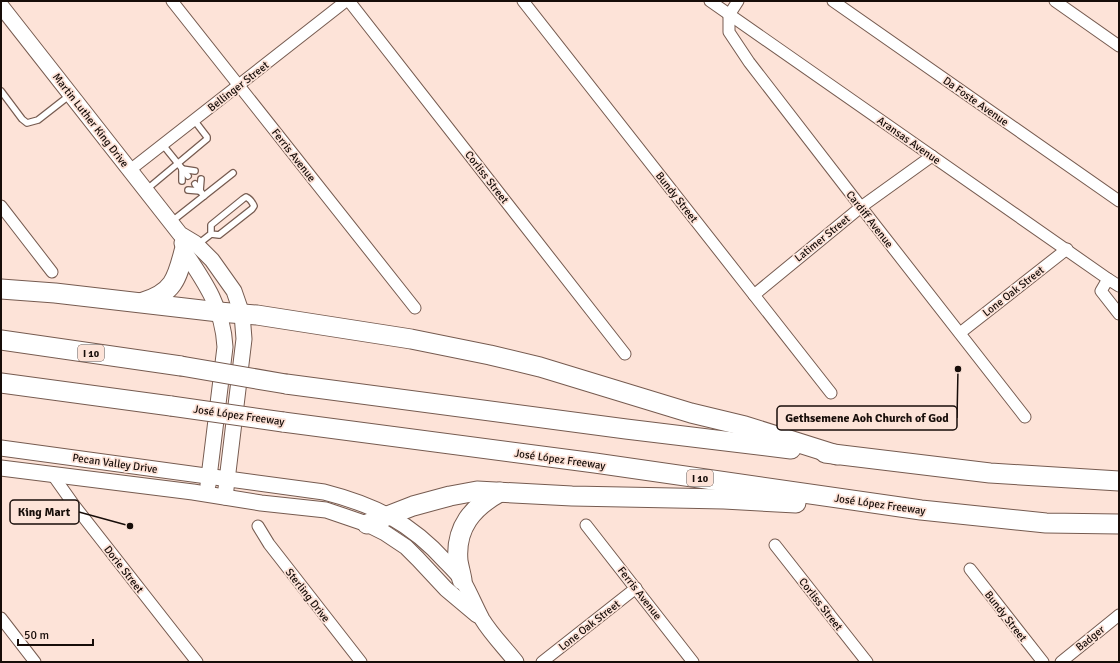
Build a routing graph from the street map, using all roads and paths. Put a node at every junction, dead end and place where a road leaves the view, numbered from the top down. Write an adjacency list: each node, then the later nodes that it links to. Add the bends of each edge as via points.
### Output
1 (172, 1): 11 (street, Ferris Avenue)
2 (347, 1): 11 (street, Bellinger Street); 48 (street, Corliss Street)
3 (523, 1): 40 (street, Bundy Street)
4 (710, 1): 9 (street, Aransas Avenue)
5 (738, 1): 9 (street)
6 (833, 1): 30 (street, Da Foste Avenue)
7 (1055, 1): 10 (street)
8 (1, 6): 13 (main road, Martin Luther King Drive)
9 (729, 14): 16 (street, Aransas Avenue); 32 (street, Cardiff Avenue, via 729,32 749,62)
10 (1119, 46)
11 (239, 86): 14 (street, Bellinger Street); 42 (street, Ferris Avenue)
12 (1, 91): 13 (lane, via 27,123 38,120)
13 (71, 94): 19 (main road, Martin Luther King Drive)
14 (194, 120): 15 (street, Bellinger Street); 17 (lane, via 207,139)
15 (163, 145): 17 (lane); 19 (street, Bellinger Street)
16 (932, 156): 32 (street, Latimer Street); 35 (street, Aransas Avenue)
17 (178, 164): 18 (lane); 26 (lane)
18 (182, 169): 20 (lane); 22 (lane); 24 (lane)
19 (130, 170): 26 (main road, Martin Luther King Drive)
20 (195, 171)
21 (233, 173): 29 (lane)
22 (188, 176)
23 (201, 179): 28 (lane)
24 (182, 182)
25 (195, 184): 28 (lane)
26 (146, 190): 34 (main road, Martin Luther King Drive)
27 (188, 190): 28 (lane)
28 (200, 191): 29 (lane)
29 (204, 196): 34 (lane)
30 (1119, 201)
31 (1, 206): 36 (street)
32 (861, 207): 40 (street, Latimer Street); 46 (street, Cardiff Avenue)
33 (211, 234): 33 (lane, via 219,235 252,209 253,202 246,197 243,199 211,225); 34 (lane)
34 (183, 238): 41 (highway, via 177,276 166,292); 43 (main road, Martin Luther King Drive); 44 (main road, Martin Luther King Drive, via 212,260 234,291)
35 (1066, 249): 37 (street, Aransas Avenue); 46 (street, Lone Oak Street)
36 (52, 272)
37 (1108, 278): 38 (street, Aransas Avenue); 45 (street, via 1101,292)
38 (1119, 286)
39 (1, 289): 41 (highway)
40 (754, 295): 50 (street, Bundy Street)
41 (143, 302): 43 (highway)
42 (415, 308)
43 (218, 312): 44 (highway); 56 (main road, Martin Luther King Drive, via 225,331 225,347)
44 (242, 314): 53 (highway, via 411,339 490,355 745,426); 57 (main road, Martin Luther King Drive, via 243,353)
45 (1119, 314)
46 (960, 333): 51 (street, Cardiff Avenue)
47 (1, 340): 53 (highway, I 10, bridge, via 286,384)
48 (625, 354)
49 (1, 384): 62 (highway, José López Freeway / I 10, bridge, via 595,463)
50 (831, 393)
51 (1025, 417)
52 (1, 448): 56 (main road, Pecan Valley Drive)
53 (837, 455): 58 (highway, I 10, via 990,473)
54 (1, 468): 55 (main road, Pecan Valley Drive)
55 (52, 474): 60 (main road, Pecan Valley Drive); 76 (street, Dorie Street)
56 (209, 476): 57 (main road, Pecan Valley Drive); 60 (main road, Martin Luther King Drive)
57 (228, 479): 61 (main road, Martin Luther King Drive); 63 (main road, via 324,492)
58 (1119, 481)
59 (500, 492): 62 (highway, via 724,499); 63 (highway, via 477,491 450,496); 70 (highway, via 488,498 476,509 462,530 458,561)
60 (207, 494): 61 (main road)
61 (225, 497): 64 (main road, via 326,510)
62 (921, 510): 65 (highway, José López Freeway / I 10, via 1046,523)
63 (389, 515): 64 (highway); 70 (main road, via 423,539)
64 (367, 524): 74 (main road, via 406,547 446,589)
65 (1119, 524)
66 (586, 525): 71 (street, Ferris Avenue)
67 (258, 526): 77 (street, Sterling Drive, via 268,544)
68 (775, 545): 81 (street, Corliss Street)
69 (970, 569): 82 (street, Bundy Street)
70 (462, 580): 74 (main road)
71 (636, 588): 79 (street, Lone Oak Street); 80 (street, Ferris Avenue)
72 (1119, 615): 83 (street, Badger)
73 (1, 618): 75 (street)
74 (482, 619): 78 (main road)
75 (35, 662)
76 (197, 662)
77 (361, 662)
78 (516, 662)
79 (542, 662)
80 (693, 662)
81 (867, 662)
82 (1043, 662)
83 (1061, 662)

